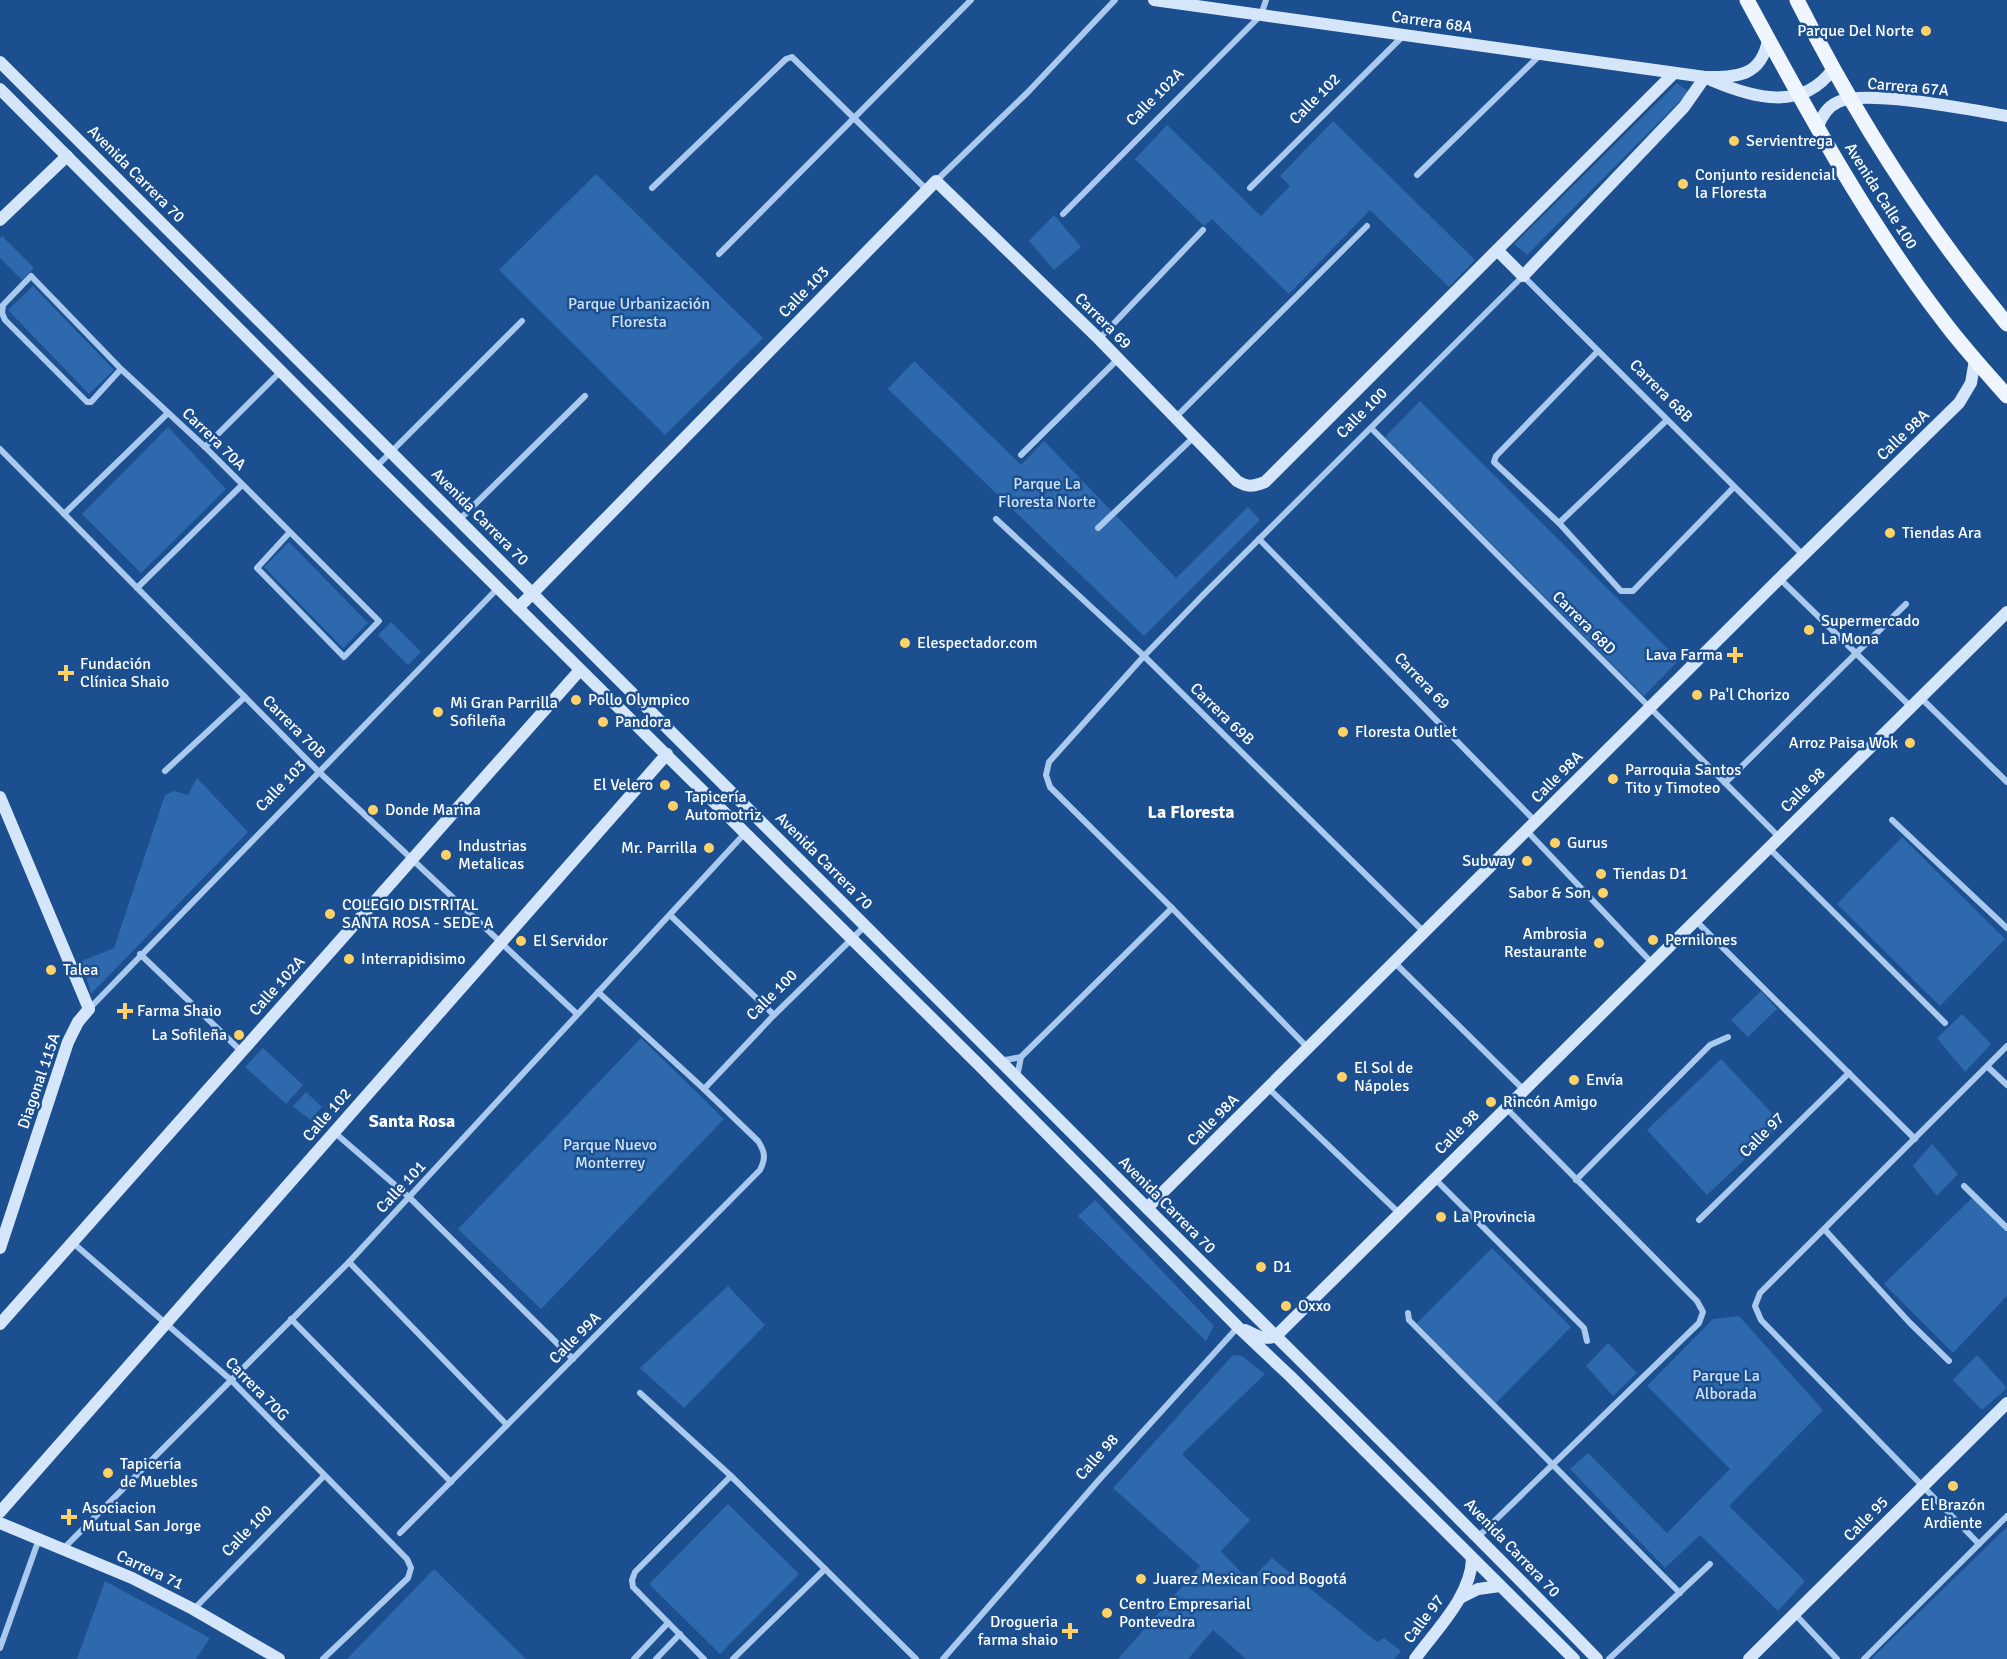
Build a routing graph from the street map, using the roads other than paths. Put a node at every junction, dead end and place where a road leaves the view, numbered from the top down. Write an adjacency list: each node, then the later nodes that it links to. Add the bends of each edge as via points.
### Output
1 (971, 0): 23 (street)
2 (1115, 0): 28 (street, Calle 103)
3 (1154, 0): 8 (street, Carrera 68A)
4 (1266, 0): 8 (street, Calle 102A)
5 (1747, 0): 11 (main road, Avenida Calle 100)
6 (1797, 0): 9 (main road, Avenida Calle 100)
7 (1808, 0): 9 (street)
8 (1261, 15): 10 (street, Carrera 68A); 31 (street, Calle 102A)
9 (1806, 18): 14 (main road, Avenida Calle 100)
10 (1404, 35): 12 (street, Carrera 68A); 30 (street, Calle 102)
11 (1768, 40): 16 (street, Carrera 68A, via 1762,59 1747,72); 19 (main road, Avenida Calle 100)
12 (1541, 54): 15 (street, Carrera 68A); 27 (street)
13 (0, 62): 17 (street, Avenida Carrera 70)
14 (1833, 69): 19 (street, via 1819,86); 21 (main road, Avenida Calle 100)
15 (1674, 73): 16 (street, Carrera 68A); 35 (street, Calle 100)
16 (1705, 77): 19 (street, Carrera 68A, via 1748,93); 37 (street, Calle 100, via 1684,107)
17 (24, 86): 20 (street); 25 (street, Avenida Carrera 70)
18 (0, 89): 20 (street, Avenida Carrera 70)
19 (1800, 96): 24 (main road, Avenida Calle 100)
20 (10, 99): 26 (street, Avenida Carrera 70)
21 (1851, 99): 22 (street, Carrera 67A, via 1944,106); 24 (street, Carrera 67A, via 1830,107); 39 (main road, Avenida Calle 100, via 1950,251)
22 (2007, 116)
23 (854, 118): 28 (street, Carrera 69); 29 (street, Carrera 69, via 792,57 786,59); 36 (street)
24 (1818, 126): 43 (main road, Avenida Calle 100, via 1887,242)
25 (90, 152): 26 (street); 55 (street, Avenida Carrera 70)
26 (71, 160): 32 (street); 45 (street, Avenida Carrera 70)
27 (1417, 175)
28 (932, 185): 40 (street, Carrera 69); 72 (street, Calle 103)
29 (652, 188)
30 (1251, 188)
31 (1063, 214)
32 (0, 220)
33 (1367, 226): 49 (street)
34 (1203, 230): 40 (street)
35 (1497, 250): 37 (street, Carrera 68B); 59 (street, Calle 100, via 1265,482)
36 (719, 254)
37 (1523, 276): 41 (street, Carrera 68B); 51 (street, Calle 100)
38 (522, 321): 55 (street)
39 (2007, 324)
40 (1099, 339): 42 (street, Carrera 69)
41 (1598, 351): 50 (street, Carrera 68B); 64 (street, via 1496,456 1496,465)
42 (1118, 359): 49 (street, Carrera 69); 56 (street)
43 (1975, 360): 47 (main road, Avenida Calle 100); 68 (street, Calle 98A, via 1971,383 1959,403)
44 (121, 369): 44 (street, Carrera 70A, via 31,276 3,305 5,320 87,402); 48 (street, Carrera 70A)
45 (282, 370): 53 (street); 57 (street, Avenida Carrera 70)
46 (585, 396): 62 (street)
47 (2007, 396)
48 (168, 413): 53 (street, Carrera 70A); 61 (street)
49 (1176, 417): 52 (street, Carrera 69)
50 (1667, 420): 60 (street, Carrera 68B); 64 (street)
51 (1371, 428): 67 (street, Calle 100); 82 (street, Carrera 68D)
52 (1195, 436): 59 (street, Carrera 69); 65 (street)
53 (206, 447): 58 (street, Carrera 70A)
54 (0, 449): 61 (street, Carrera 70B)
55 (392, 453): 57 (street); 62 (street, Avenida Carrera 70)
56 (1021, 455)
57 (376, 467): 70 (street, Avenida Carrera 70)
58 (242, 485): 66 (street, Carrera 70A); 71 (street)
59 (1245, 486)
60 (1734, 487): 64 (street, via 1633,591 1621,591); 68 (street, Carrera 68B)
61 (64, 514): 71 (street, Carrera 70B)
62 (460, 519): 72 (street, Avenida Carrera 70)
63 (996, 519): 77 (street, Carrera 69B)
64 (1559, 523)
65 (1098, 528)
66 (290, 532): 66 (street, Carrera 70A, via 257,568 344,657 379,621)
67 (1259, 539): 77 (street, Calle 100); 91 (street, Carrera 69)
68 (1803, 555): 69 (street, Calle 98A)
69 (1779, 579): 76 (street); 82 (street, Calle 98A)
70 (498, 587): 74 (street, Avenida Carrera 70); 86 (street, Calle 103)
71 (137, 588): 79 (street, Carrera 70B)
72 (533, 592): 74 (street, Calle 103); 83 (street, Avenida Carrera 70)
73 (1906, 604): 76 (street)
74 (519, 608): 78 (street, Avenida Carrera 70)
75 (2007, 612): 80 (street, Calle 98)
76 (1856, 653): 81 (street); 88 (street)
77 (1144, 656): 96 (street, Calle 100, via 1049,762 1046,775 1050,787); 101 (street, Carrera 69B)
78 (580, 670): 84 (street, Avenida Carrera 70); 95 (street, Calle 102A)
79 (245, 697): 85 (street); 86 (street, Carrera 70B)
80 (1920, 697): 81 (street, Calle 98); 87 (street)
81 (1911, 706): 93 (street, Calle 98)
82 (1650, 708): 88 (street, Carrera 68D); 91 (street, Calle 98A)
83 (680, 740): 84 (street, Calle 102); 99 (street, Avenida Carrera 70)
84 (667, 754): 92 (street, Avenida Carrera 70); 103 (street, Calle 102)
85 (165, 771)
86 (318, 771): 95 (street, Carrera 70B); 104 (street, Calle 103)
87 (2007, 782)
88 (1725, 783): 93 (street, Carrera 68D)
89 (0, 797): 108 (street)
90 (1892, 819): 100 (street)
91 (1531, 826): 101 (street, Calle 98A); 106 (street, Carrera 69)
92 (746, 832): 97 (street, Calle 101); 102 (street, Avenida Carrera 70)
93 (1779, 837): 94 (street, Calle 98)
94 (1768, 848): 98 (street, Calle 98); 111 (street)
95 (412, 859): 103 (street, Carrera 70B); 115 (street, Calle 102A)
96 (1172, 908): 114 (street); 116 (street)
97 (670, 915): 107 (street, Calle 101); 110 (street)
98 (1695, 920): 106 (street, Calle 98); 120 (street)
99 (865, 926): 102 (street, Calle 100); 117 (street, Avenida Carrera 70)
100 (2007, 928)
101 (1425, 932): 105 (street, Calle 98A)
102 (850, 939): 110 (street, Calle 100); 119 (street, Avenida Carrera 70)
103 (501, 943): 109 (street, Carrera 70B); 127 (street, Calle 102)
104 (140, 954): 108 (street, Calle 103); 115 (street)
105 (1394, 962): 114 (street, Calle 98A); 125 (street)
106 (1652, 963): 125 (street, Calle 98)
107 (598, 992): 109 (street, Calle 101); 124 (street)
108 (89, 1009): 139 (street, Diagonal 115A, via 68,1042)
109 (577, 1014): 132 (street, Calle 101)
110 (774, 1015): 124 (street, Calle 100)
111 (1945, 1023)
112 (1728, 1037): 130 (street, via 1710,1045)
113 (2007, 1046): 118 (street)
114 (1308, 1048): 123 (street, Calle 98A)
115 (242, 1051): 138 (street, Calle 102A)
116 (1021, 1057): 117 (street); 121 (street)
117 (1000, 1061): 121 (street, Avenida Carrera 70)
118 (1988, 1066): 122 (street); 128 (street)
119 (986, 1072): 121 (street, via 986,1063 992,1060); 145 (street, Avenida Carrera 70)
120 (1848, 1073): 128 (street); 135 (street, Calle 97)
121 (1017, 1077): 133 (street, Avenida Carrera 70)
122 (2007, 1085)
123 (1268, 1088): 133 (street, Calle 98A); 134 (street)
124 (704, 1089): 148 (street, Calle 99A, via 758,1141 765,1160 760,1170)
125 (1524, 1090): 126 (street, Calle 98)
126 (1505, 1108): 129 (street, Calle 98); 130 (street)
127 (334, 1132): 132 (street); 143 (street, Calle 102)
128 (1915, 1139): 137 (street)
129 (1434, 1178): 134 (street, Calle 98); 147 (street, via 1584,1328)
130 (1576, 1180): 154 (street, via 1697,1301 1703,1312 1699,1323)
131 (1964, 1186): 136 (street)
132 (410, 1198): 140 (street, Calle 101); 148 (street)
133 (1147, 1208): 146 (street, Avenida Carrera 70)
134 (1399, 1213): 146 (street, Calle 98)
135 (1699, 1220)
136 (2007, 1228)
137 (1825, 1230): 149 (street); 158 (street, via 1760,1293 1755,1306 1761,1320)
138 (72, 1242): 143 (street, Carrera 70G); 144 (street, Calle 102A)
139 (0, 1248)
140 (349, 1262): 142 (street, Calle 101); 153 (street)
141 (1407, 1313): 154 (street, via 1409,1320)
142 (291, 1318): 150 (street, Calle 101); 157 (street)
143 (167, 1323): 150 (street, Carrera 70G); 159 (street, Calle 102)
144 (0, 1324)
145 (1238, 1327): 146 (street, via 1264,1338); 167 (street, Avenida Carrera 70); 185 (street, Calle 98)
146 (1276, 1336): 163 (street, Avenida Carrera 70)
147 (1587, 1341)
148 (573, 1359): 153 (street, Calle 99A)
149 (1948, 1361)
150 (231, 1380): 155 (street, Carrera 70G); 166 (street, Calle 101)
151 (640, 1393): 156 (street)
152 (2007, 1403): 158 (street, Calle 95)
153 (507, 1425): 157 (street, Calle 99A)
154 (1553, 1463): 163 (street); 171 (street)
155 (324, 1476): 173 (street, Calle 100); 179 (street, Carrera 70G, via 407,1559 411,1568 408,1578)
156 (731, 1476): 169 (street); 175 (street, via 634,1572 633,1587)
157 (451, 1482): 162 (street, Calle 99A)
158 (1923, 1486): 165 (street); 174 (street, Calle 95)
159 (0, 1512)
160 (2007, 1516): 165 (street)
161 (0, 1523): 164 (street, Carrera 71)
162 (400, 1533)
163 (1479, 1536): 188 (street, Avenida Carrera 70)
164 (39, 1539): 166 (street, Carrera 71); 177 (street)
165 (1979, 1544): 192 (street)
166 (63, 1549): 173 (street, Carrera 71)
167 (1472, 1559): 170 (street, Avenida Carrera 70); 172 (street, Calle 97, via 1470,1580)
168 (1710, 1564): 171 (street)
169 (825, 1569): 183 (street); 184 (street)
170 (1500, 1586): 172 (street, Calle 97, via 1478,1589); 187 (street, Avenida Carrera 70)
171 (1680, 1593): 189 (street)
172 (1459, 1599): 186 (street, Calle 97)
173 (193, 1609): 178 (street, Carrera 71)
174 (1795, 1614): 190 (street, Calle 95); 191 (street)
175 (668, 1623): 176 (street); 180 (street)
176 (680, 1634): 181 (street); 182 (street)
177 (0, 1648)
178 (277, 1658)
179 (323, 1659)
180 (634, 1659)
181 (656, 1659)
182 (704, 1659)
183 (733, 1659)
184 (916, 1659)
185 (944, 1659)
186 (1415, 1659)
187 (1574, 1659)
188 (1597, 1659)
189 (1609, 1659)
190 (1749, 1659)
191 (1836, 1659)
192 (1864, 1659)

